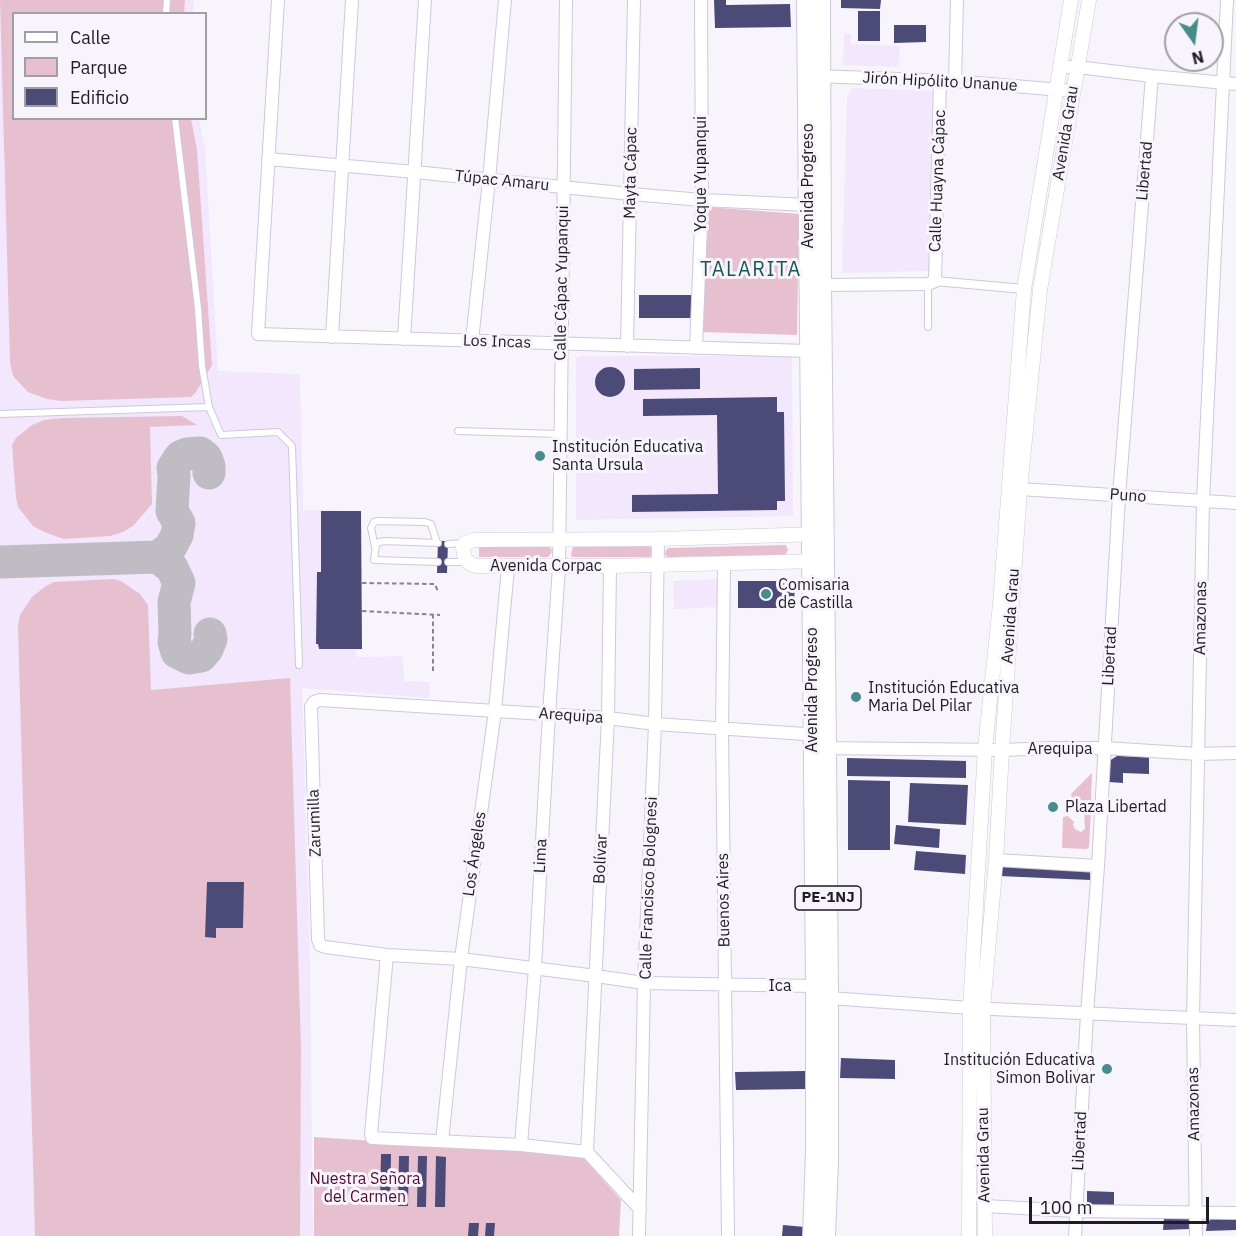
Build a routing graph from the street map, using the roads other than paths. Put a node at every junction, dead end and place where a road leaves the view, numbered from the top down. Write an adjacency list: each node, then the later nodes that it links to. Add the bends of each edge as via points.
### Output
1 (278, 0): 24 (street)
2 (352, 0): 25 (street)
3 (425, 0): 26 (street)
4 (506, 0): 27 (street)
5 (566, 0): 28 (street, Calle Cápac Yupanqui)
6 (634, 0): 29 (street, Mayta Cápac)
7 (700, 0): 30 (street, Yoque Yupanqui)
8 (806, 0): 16 (main road, Avenida Progreso / PE-1NJ)
9 (821, 0): 16 (main road, Avenida Progreso / PE-1NJ)
10 (957, 0): 19 (street)
11 (1071, 0): 14 (street, Avenida Grau)
12 (1089, 0): 15 (street, Avenida Grau)
13 (1227, 0): 20 (street, Amazonas)
14 (1060, 67): 15 (street); 21 (street, Avenida Grau)
15 (1077, 67): 17 (street); 22 (street, Avenida Grau)
16 (814, 76): 18 (street, Jirón Hipólito Unanue); 31 (main road, Avenida Progreso / PE-1NJ); 33 (main road, Avenida Progreso / PE-1NJ)
17 (1152, 76): 20 (street); 48 (street, Libertad)
18 (940, 80): 19 (street, Jirón Hipólito Unanue); 32 (street, Calle Huayna Cápac)
19 (955, 81): 21 (street, Jirón Hipólito Unanue)
20 (1230, 83): 49 (street, Amazonas)
21 (1057, 89): 22 (street, Jirón Hipólito Unanue); 34 (street, Avenida Grau)
22 (1073, 91): 47 (street, Avenida Grau, via 1040,291)
23 (175, 120): 43 (lane)
24 (268, 159): 25 (street, Túpac Amaru); 36 (street, Los Incas, via 258,334)
25 (341, 166): 26 (street, Túpac Amaru); 36 (street)
26 (415, 172): 27 (street, Túpac Amaru); 37 (street)
27 (489, 180): 28 (street, Túpac Amaru); 38 (street)
28 (564, 187): 29 (street, Túpac Amaru); 39 (street, Calle Cápac Yupanqui)
29 (631, 194): 30 (street, Túpac Amaru); 40 (street, Mayta Cápac)
30 (702, 200): 31 (street, Túpac Amaru); 41 (street, Yoque Yupanqui)
31 (808, 206): 42 (main road, Avenida Progreso / PE-1NJ)
32 (932, 283): 33 (street); 34 (street); 35 (lane)
33 (822, 285): 51 (main road, Avenida Progreso / PE-1NJ)
34 (1024, 289): 75 (street, Avenida Grau)
35 (928, 327)
36 (332, 337): 37 (street, Los Incas)
37 (404, 339): 38 (street, Los Incas)
38 (472, 341): 39 (street, Los Incas)
39 (561, 344): 40 (street, Los Incas); 46 (street, Calle Cápac Yupanqui)
40 (627, 346): 41 (street, Los Incas)
41 (696, 348): 42 (street, Los Incas)
42 (808, 351): 51 (main road, Avenida Progreso / PE-1NJ)
43 (209, 407): 44 (lane); 66 (lane, via 221,435 278,432 292,446)
44 (0, 414)
45 (458, 431): 46 (lane)
46 (560, 434): 53 (street, Calle Cápac Yupanqui)
47 (1020, 489): 48 (street, Puno); 76 (street, Avenida Grau)
48 (1119, 496): 49 (street, Puno); 74 (street, Libertad)
49 (1203, 501): 50 (street, Puno); 78 (street, Amazonas)
50 (1236, 503)
51 (818, 534): 52 (street, Avenida Corpac); 57 (main road, Avenida Progreso / PE-1NJ)
52 (658, 539): 53 (street, Avenida Corpac); 62 (street, Calle Francisco Bolognesi)
53 (560, 540): 54 (street, Avenida Corpac); 65 (street, Calle Cápac Yupanqui)
54 (465, 543): 55 (lane); 60 (street, Avenida Corpac, via 463,553)
55 (448, 544)
56 (375, 548): 56 (lane, via 386,541 438,543 431,524 378,521 371,528); 58 (lane, via 374,560)
57 (818, 560): 61 (street, Avenida Corpac); 73 (main road, Avenida Progreso / PE-1NJ)
58 (438, 562)
59 (448, 562): 60 (lane)
60 (468, 562): 64 (street, Avenida Corpac)
61 (724, 563): 62 (street, Avenida Corpac); 72 (street, Buenos Aires)
62 (658, 565): 63 (street, Avenida Corpac); 71 (street, Calle Francisco Bolognesi)
63 (610, 566): 65 (street, Avenida Corpac); 70 (street, Bolívar)
64 (508, 567): 65 (street, Avenida Corpac); 68 (street, Los Ángeles)
65 (559, 567): 69 (street, Lima)
66 (299, 665)
67 (314, 702): 68 (street, Arequipa); 81 (street, Zarumilla, via 311,706)
68 (495, 711): 69 (street, Arequipa); 83 (street, Los Ángeles)
69 (549, 714): 70 (street, Arequipa); 84 (street, Lima)
70 (608, 718): 71 (street, Arequipa); 85 (street, Bolívar)
71 (655, 724): 72 (street, Arequipa); 86 (street, Calle Francisco Bolognesi)
72 (722, 729): 73 (street, Arequipa); 87 (street, Buenos Aires)
73 (820, 741): 75 (street, Arequipa); 88 (main road, Avenida Progreso / PE-1NJ); 89 (main road, Avenida Progreso / PE-1NJ)
74 (1105, 748): 76 (street, Arequipa); 78 (street, Arequipa); 80 (street, Libertad)
75 (985, 749): 76 (street, Arequipa); 90 (street, Avenida Grau)
76 (1002, 750): 79 (street, Avenida Grau)
77 (1236, 753): 78 (street, Arequipa)
78 (1198, 754): 92 (street, Amazonas)
79 (996, 860): 80 (street); 90 (street, Avenida Grau)
80 (1098, 867): 91 (street, Libertad)
81 (320, 945): 82 (street, Ica)
82 (387, 955): 83 (street, Ica); 94 (street, via 371,1136)
83 (461, 959): 84 (street, Ica); 94 (street, Los Ángeles)
84 (535, 968): 85 (street, Ica); 95 (street, Lima)
85 (596, 976): 86 (street, Ica); 96 (street, Bolívar)
86 (645, 983): 87 (street, Ica); 98 (street, Calle Francisco Bolognesi)
87 (726, 985): 88 (street, Ica); 103 (street, Buenos Aires)
88 (815, 986): 89 (street, Ica); 104 (main road, Avenida Progreso / PE-1NJ)
89 (828, 998): 90 (street); 105 (main road, Avenida Progreso / PE-1NJ)
90 (976, 1008): 91 (street); 97 (street, Avenida Grau); 106 (street, Avenida Grau)
91 (1087, 1014): 92 (street); 99 (street, Libertad)
92 (1193, 1019): 93 (street); 100 (street, Amazonas)
93 (1236, 1020)
94 (442, 1141): 95 (street)
95 (521, 1145): 96 (street)
96 (587, 1152): 98 (street)
97 (985, 1206): 99 (street); 107 (street, Avenida Grau)
98 (640, 1209): 102 (street, Calle Francisco Bolognesi)
99 (1076, 1211): 100 (street); 108 (street, Libertad)
100 (1195, 1213): 101 (street); 109 (street, Amazonas)
101 (1236, 1213)
102 (639, 1236)
103 (728, 1236)
104 (812, 1236)
105 (826, 1236)
106 (969, 1236)
107 (985, 1236)
108 (1075, 1236)
109 (1196, 1236)

